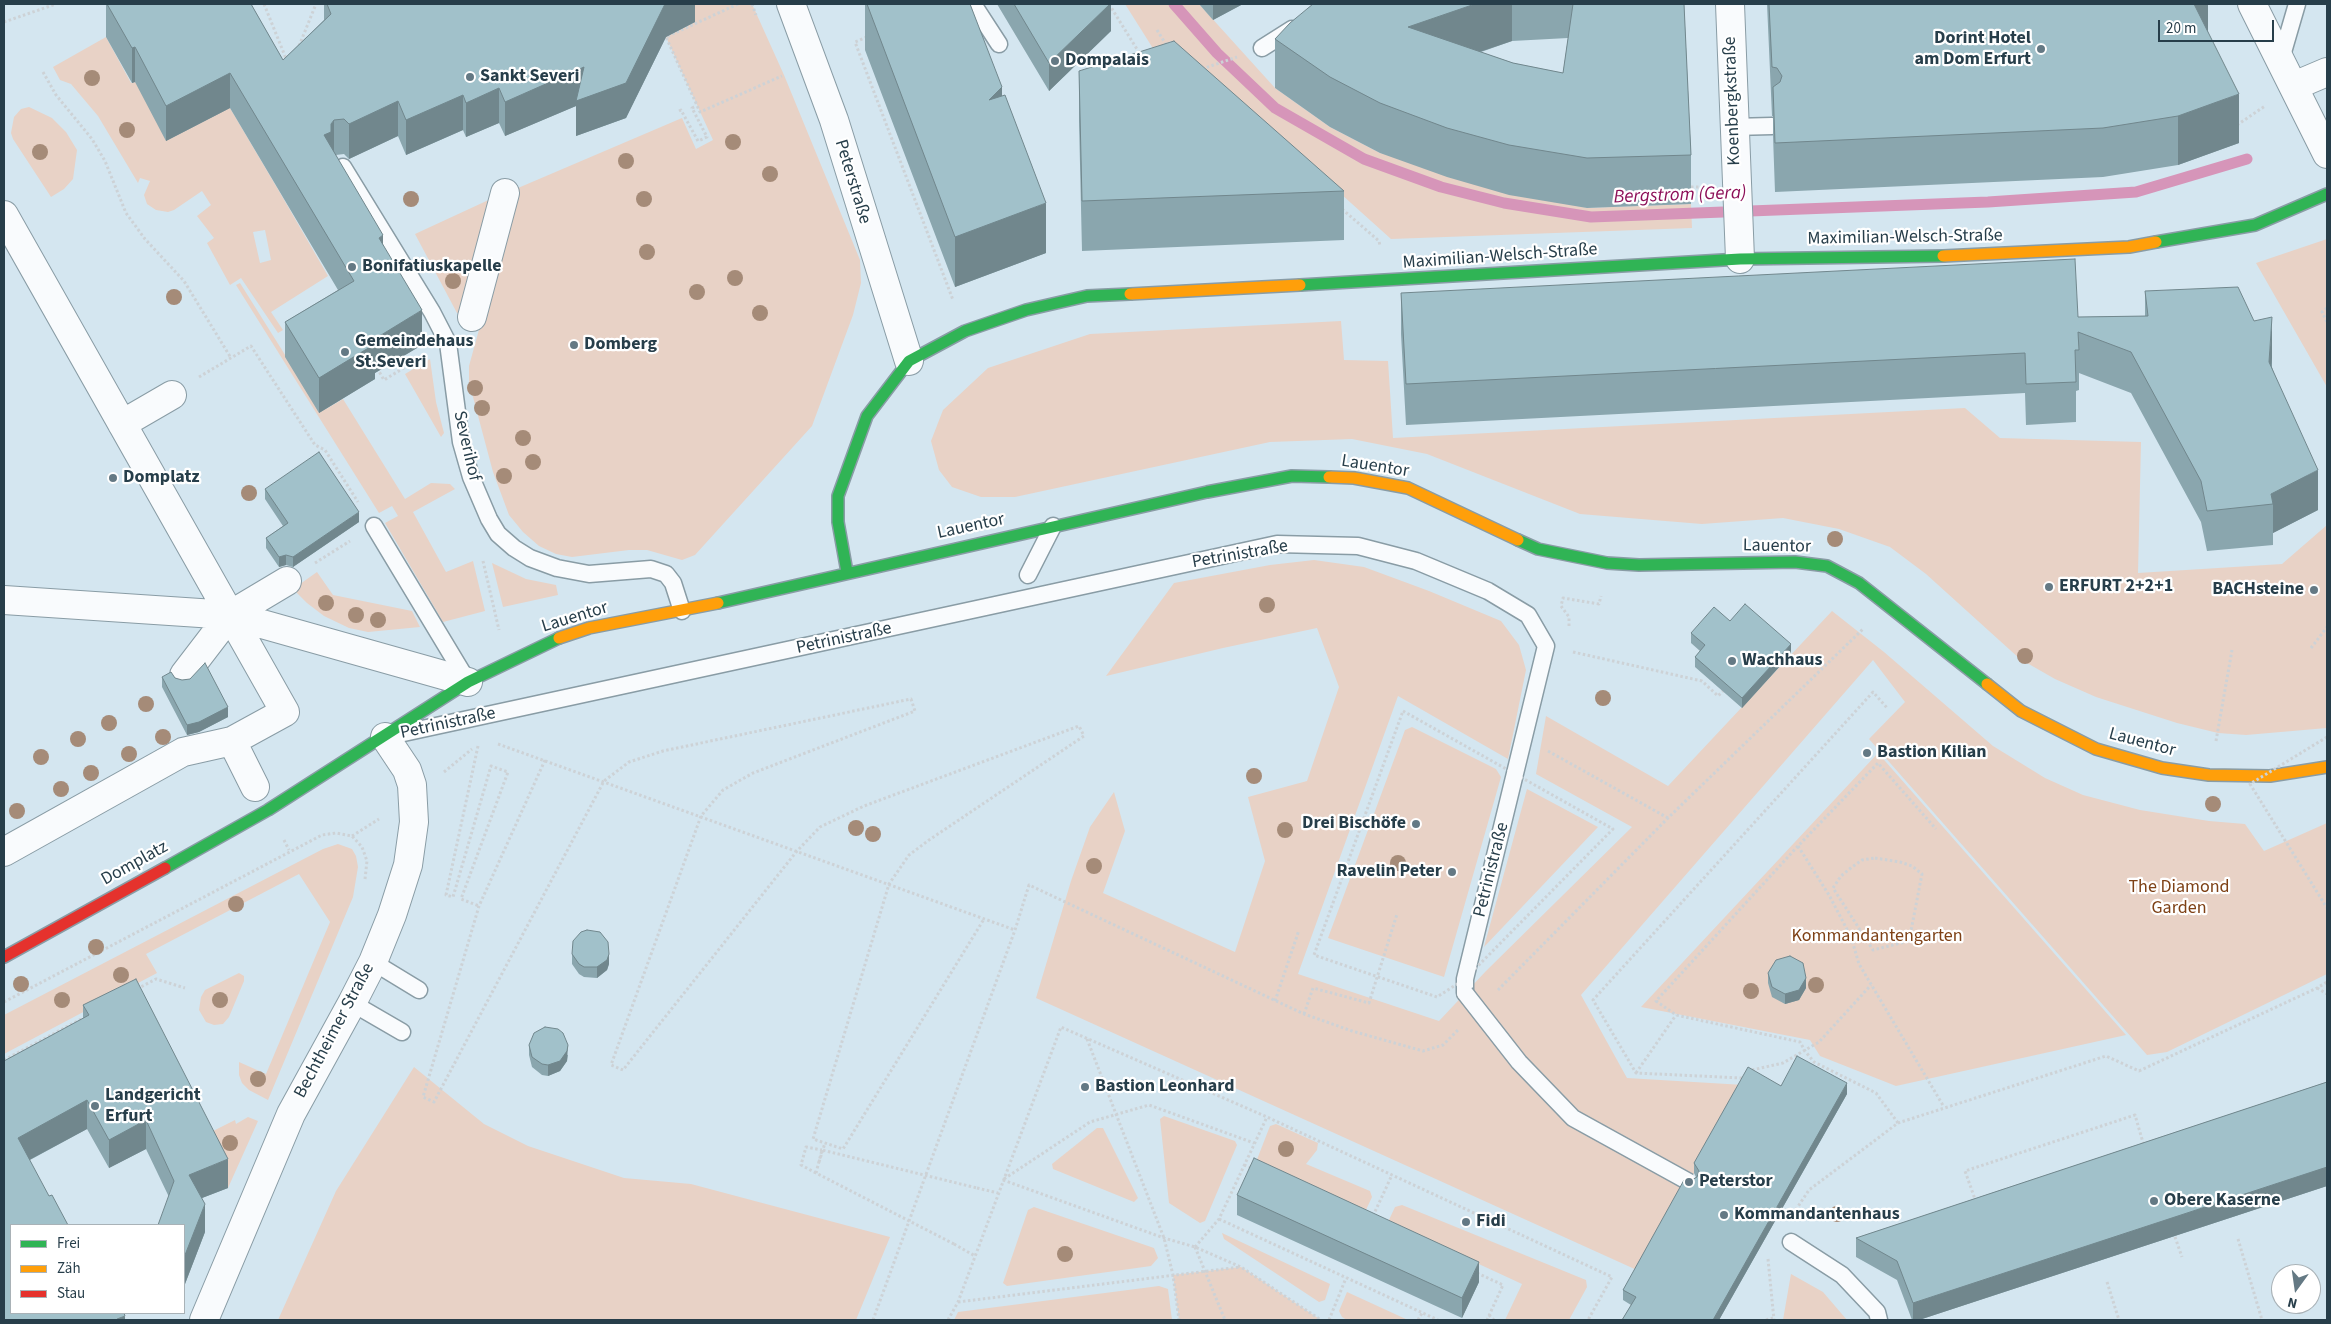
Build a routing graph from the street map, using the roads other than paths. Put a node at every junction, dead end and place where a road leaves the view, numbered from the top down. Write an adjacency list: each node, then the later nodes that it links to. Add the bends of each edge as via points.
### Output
1 (791, 4): 21 (street, Peterstraße, via 834,120)
2 (973, 4): 7 (lane)
3 (1730, 4): 13 (street, Koenbergkstraße)
4 (2252, 4): 9 (street)
5 (2297, 4): 9 (lane)
6 (1309, 19): 8 (lane)
7 (999, 44)
8 (1262, 48)
9 (2281, 59): 11 (street)
10 (2327, 72): 11 (street)
11 (2294, 86): 14 (street)
12 (1772, 126): 13 (lane)
13 (1734, 127): 19 (street, Koenbergkstraße)
14 (2327, 154)
15 (340, 163): 30 (lane, Severihof, via 448,343 468,468 498,534 530,558 558,568 589,574 651,569 666,574 674,583)
16 (505, 192): 20 (street)
17 (2327, 194): 19 (street, Maximilian-Welsch-Straße, via 2255,226 2129,247 1961,256)
18 (4, 215): 23 (street)
19 (1740, 259): 21 (street, Maximilian-Welsch-Straße, via 1087,296 1026,310 965,331)
20 (472, 317)
21 (909, 361): 26 (street, Maximilian-Welsch-Straße, via 867,416 838,496 838,522)
22 (172, 395): 23 (street)
23 (122, 424): 31 (street)
24 (374, 526): 33 (lane)
25 (1053, 526): 26 (street, Lauentor); 27 (lane); 36 (street, Lauentor, via 1292,476 1354,478 1408,488 1538,549 1607,563 1795,562 1827,566 1859,583 1890,606 2021,710 2096,749 2162,768 2209,775 2270,776)
26 (847, 572): 30 (street, Lauentor)
27 (1028, 575)
28 (287, 581): 31 (street)
29 (4, 600): 31 (street)
30 (682, 611): 33 (street, Lauentor, via 589,628 554,640)
31 (230, 615): 32 (street); 33 (street); 35 (street, via 285,712)
32 (184, 675)
33 (468, 682): 34 (street, Lauentor)
34 (385, 737): 39 (street, Domplatz, via 268,810); 40 (street, Bechtheimer Straße, via 412,785 414,822 408,865); 44 (lane, Petrinistraße, bridge, via 1277,544 1358,546 1416,561 1488,591 1528,615 1546,646 1465,986 1519,1062 1573,1118)
35 (232, 741): 37 (street); 38 (street, via 183,752)
36 (2327, 767)
37 (255, 787)
38 (4, 852)
39 (4, 958)
40 (373, 962): 41 (lane); 42 (street, Bechtheimer Straße)
41 (420, 990)
42 (352, 1003): 43 (lane); 46 (street, Bechtheimer Straße, via 291,1114)
43 (402, 1032)
44 (1689, 1182)
45 (1790, 1242): 47 (lane, via 1842,1275 1877,1312)
46 (204, 1320)
47 (1879, 1320)

